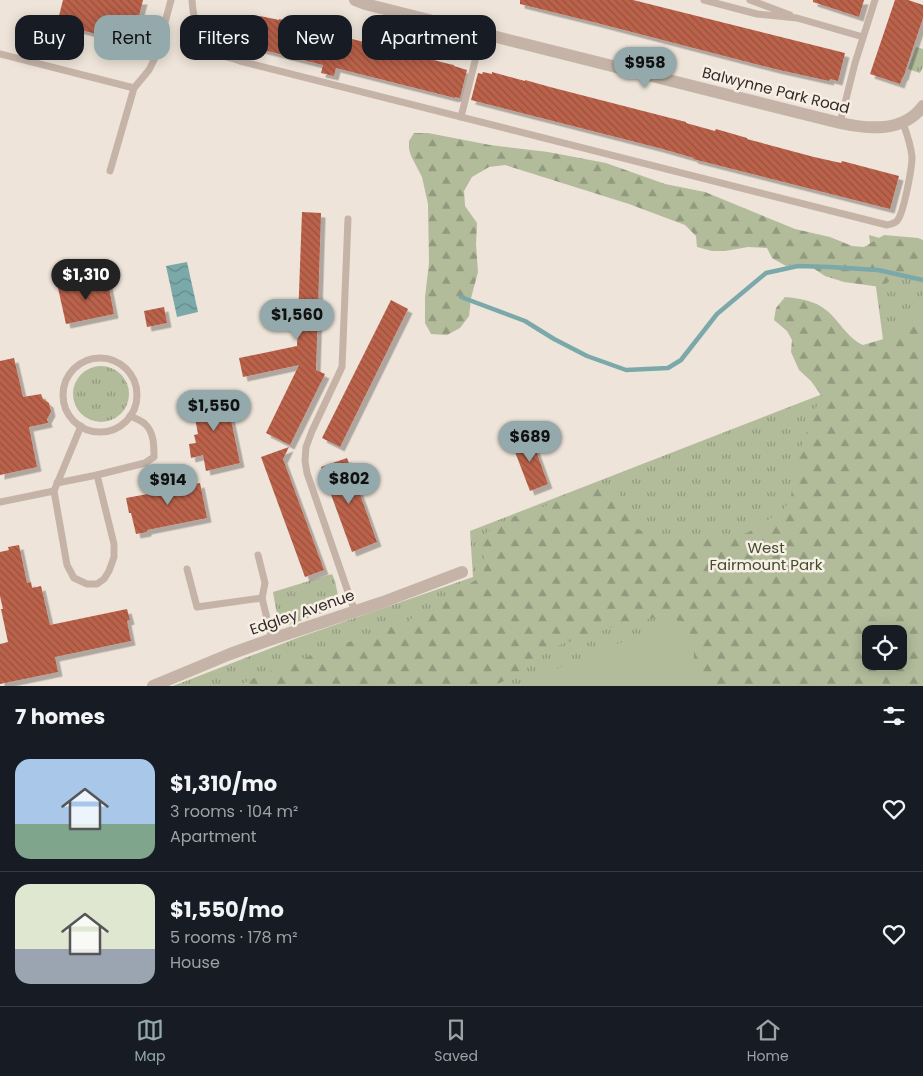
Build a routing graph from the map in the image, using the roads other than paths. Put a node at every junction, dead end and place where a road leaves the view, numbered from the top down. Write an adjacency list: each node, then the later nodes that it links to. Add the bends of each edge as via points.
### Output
1 (171, 0): 13 (lane, via 156,56)
2 (192, 0): 15 (lane, via 196,24 202,36 224,56)
3 (704, 0): 8 (lane, via 757,14)
4 (750, 0): 8 (lane)
5 (875, 0): 10 (lane)
6 (362, 1): 7 (street, Balwynne Park Road)
7 (413, 15)
8 (797, 18): 10 (lane)
9 (496, 37): 16 (street, Balwynne Park Road)
10 (863, 37): 16 (lane)
11 (0, 54): 13 (lane)
12 (475, 60): 15 (lane)
13 (134, 88): 18 (lane)
14 (923, 106): 17 (street, Balwynne Park Road)
15 (461, 117): 17 (lane, via 886,225 898,220 912,169 911,148)
16 (840, 123): 17 (street, Balwynne Park Road, via 860,128)
17 (903, 123)
18 (110, 171)
19 (348, 219): 30 (lane, via 342,367 312,430 305,461)
20 (130, 416): 21 (lane, via 112,430 99,432); 21 (lane, via 136,405 134,381 119,363 96,358 75,367 63,389 63,402 68,413); 22 (lane, via 146,425 152,436 154,457 145,463)
21 (81, 426): 23 (lane)
22 (97, 475): 23 (lane); 24 (lane, via 114,544 114,557 104,579 97,584 87,584 74,578 67,565)
23 (57, 483): 24 (lane)
24 (54, 491): 25 (lane)
25 (0, 502)
26 (258, 555): 29 (lane, via 264,583)
27 (187, 569): 29 (lane, via 197,607)
28 (462, 572): 30 (street, Edgley Avenue)
29 (262, 598): 31 (lane)
30 (355, 612): 31 (street, Edgley Avenue)
31 (272, 639): 32 (street, Edgley Avenue)
32 (153, 686)

